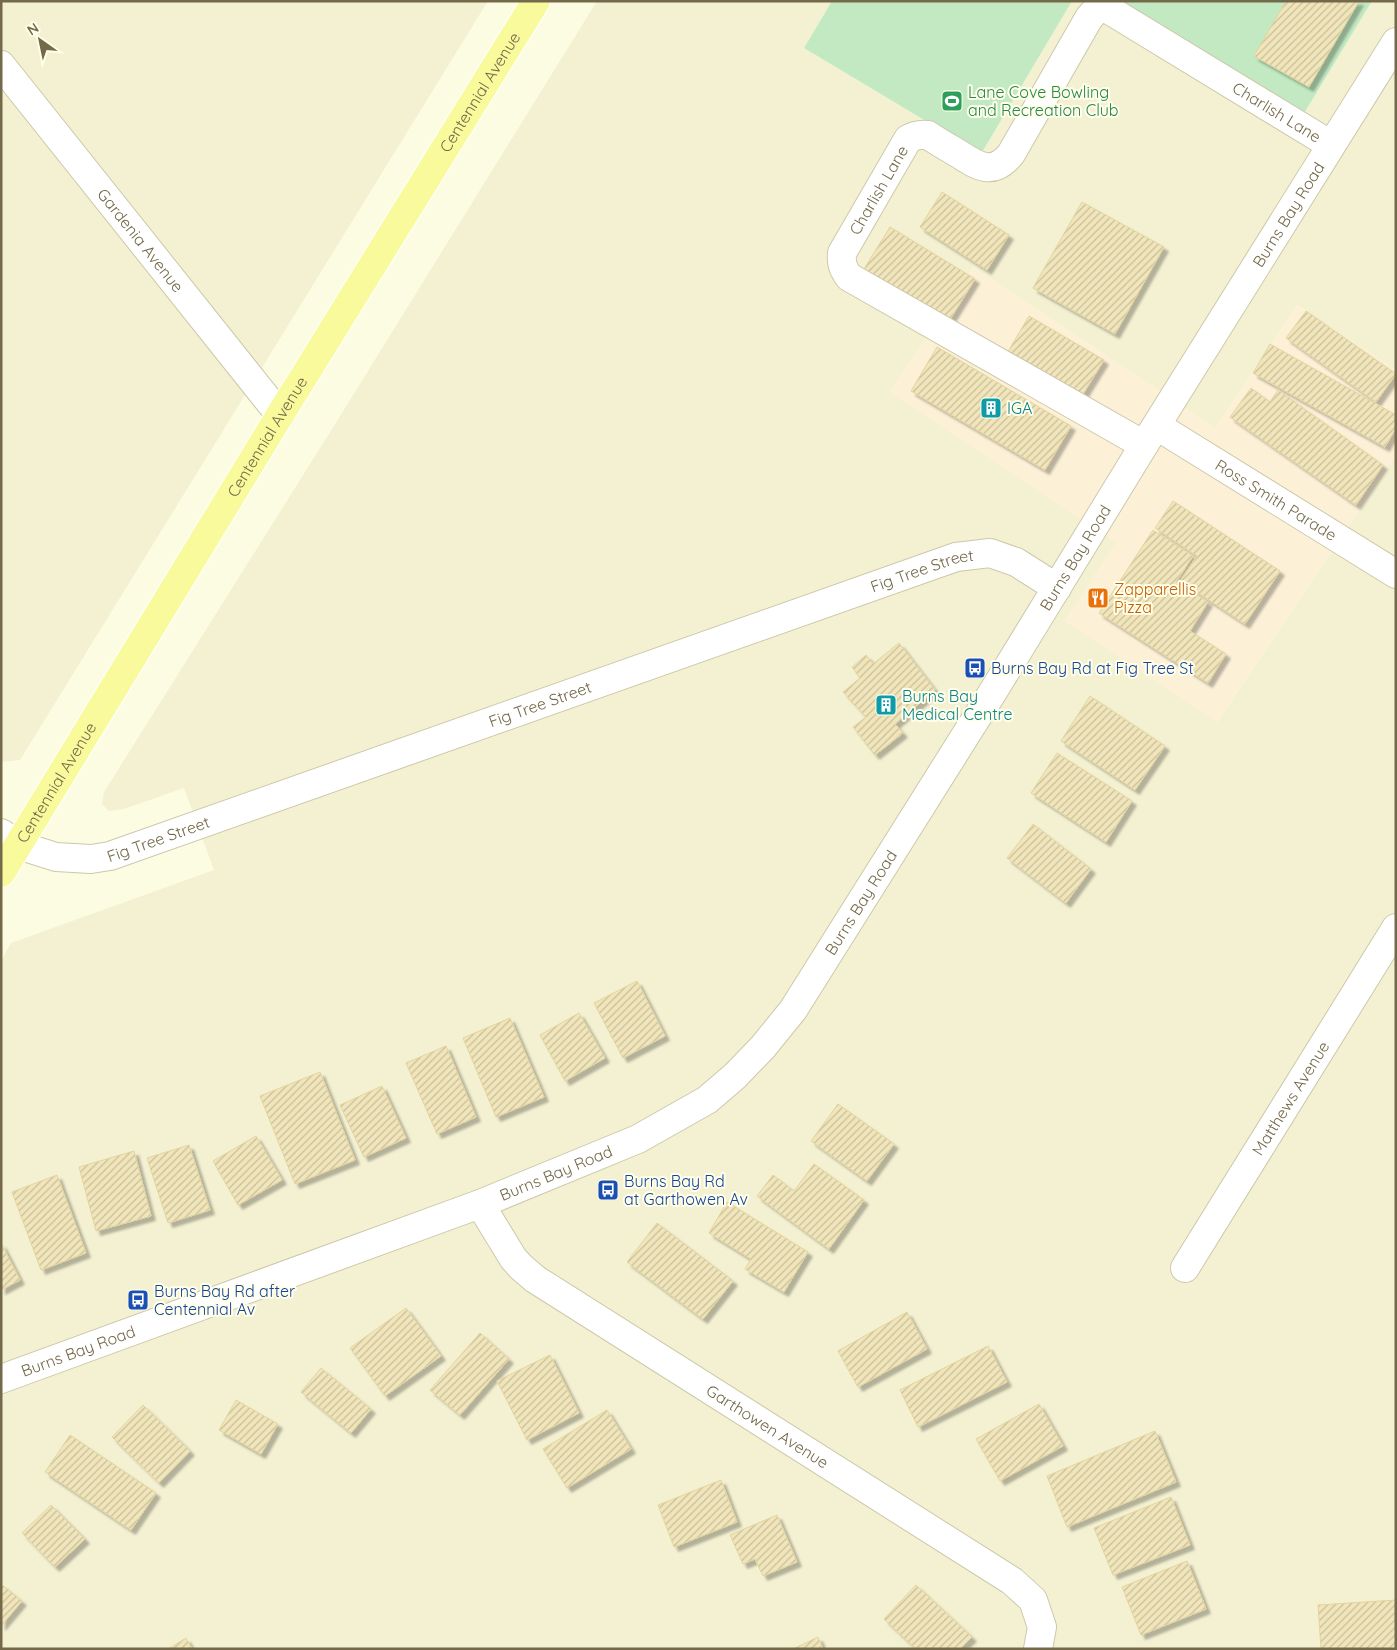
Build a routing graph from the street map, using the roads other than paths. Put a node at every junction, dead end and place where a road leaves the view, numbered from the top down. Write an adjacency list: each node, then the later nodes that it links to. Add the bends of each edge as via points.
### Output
1 (535, 2): 5 (main road, Centennial Avenue)
2 (1396, 42): 4 (street, Burns Bay Road)
3 (1, 66): 5 (street, Gardenia Avenue)
4 (1331, 145): 6 (street, Burns Bay Road); 6 (street, Charlish Lane, via 1112,11 1102,8 1088,18 1003,163 984,168 928,135 914,135 908,139 842,253 843,270 849,277)
5 (280, 414): 9 (main road, Centennial Avenue)
6 (1151, 436): 7 (street, Ross Smith Parade); 8 (street, Burns Bay Road)
7 (1396, 574)
8 (1057, 588): 9 (street, Fig Tree Street, via 1016,562 990,553 956,557 110,856 91,859 56,857); 12 (street, Burns Bay Road, via 793,1010 763,1047 707,1100 672,1121 638,1139)
9 (10, 839): 10 (main road, Centennial Avenue)
10 (1, 873)
11 (1396, 928): 13 (street, Matthews Avenue)
12 (480, 1204): 14 (street, Burns Bay Road); 15 (street, Garthowen Avenue, via 513,1258 535,1278 1012,1581 1033,1600 1042,1627)
13 (1185, 1268)
14 (1, 1379)
15 (1038, 1649)

